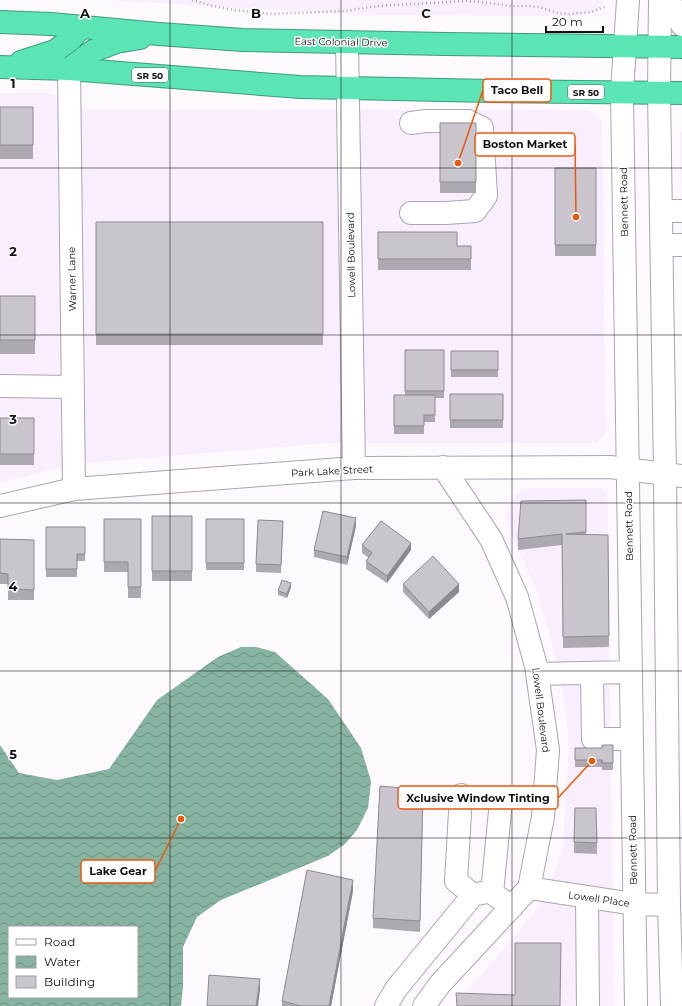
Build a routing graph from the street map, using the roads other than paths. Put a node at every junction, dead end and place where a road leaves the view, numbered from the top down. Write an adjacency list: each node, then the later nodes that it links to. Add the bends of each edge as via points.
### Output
1 (660, 0): 10 (street)
2 (669, 0): 6 (street)
3 (620, 5): 9 (street, Bennett Road)
4 (0, 22): 5 (highway, East Colonial Drive)
5 (82, 26): 7 (highway, East Colonial Drive); 12 (highway, via 70,40 55,51)
6 (682, 26)
7 (158, 34): 8 (highway, East Colonial Drive, via 243,40); 13 (highway, via 116,42 93,50)
8 (347, 42): 9 (highway, East Colonial Drive); 14 (street, Lowell Boulevard)
9 (625, 46): 10 (highway, East Colonial Drive); 15 (street, Bennett Road)
10 (660, 47): 11 (highway, East Colonial Drive); 16 (street)
11 (682, 47)
12 (4, 67): 13 (highway, SR 50)
13 (69, 69): 14 (highway, SR 50, via 300,87); 23 (street, Warner Lane)
14 (348, 88): 15 (highway, SR 50); 25 (street, Lowell Boulevard)
15 (622, 92): 16 (highway, SR 50); 26 (street, Bennett Road)
16 (659, 93): 17 (highway, SR 50); 19 (street)
17 (682, 93)
18 (411, 123): 20 (street, via 468,121 482,128 486,196 475,211)
19 (672, 211): 21 (street)
20 (411, 214)
21 (672, 245): 27 (street)
22 (0, 386): 23 (street)
23 (73, 387): 28 (street, Warner Lane)
24 (443, 467): 25 (street, Park Lake Street); 26 (street, Park Lake Street); 33 (street, Lowell Boulevard, via 490,539 517,597)
25 (354, 468): 28 (street, Park Lake Street)
26 (628, 469): 27 (street, Park Lake Street); 31 (street, Bennett Road)
27 (674, 475): 30 (street)
28 (74, 489): 29 (street, Park Lake Street)
29 (0, 506)
30 (674, 599): 41 (street)
31 (631, 672): 32 (street); 34 (street, Bennett Road)
32 (592, 673): 33 (street); 34 (street, via 593,739)
33 (537, 674): 37 (street, Lowell Boulevard, via 548,750 543,816)
34 (632, 738): 40 (street, Bennett Road)
35 (461, 795): 38 (street, via 456,881)
36 (501, 801): 38 (street)
37 (529, 888): 39 (street, Lowell Place); 42 (street)
38 (482, 894): 42 (street); 43 (street, via 396,989)
39 (587, 897): 40 (street, Lowell Place); 45 (street)
40 (634, 904): 41 (street, Lowell Place); 46 (street, Bennett Road)
41 (669, 905): 47 (street)
42 (512, 907): 44 (street, via 440,984)
43 (386, 1006)
44 (424, 1006)
45 (588, 1006)
46 (636, 1006)
47 (672, 1006)

